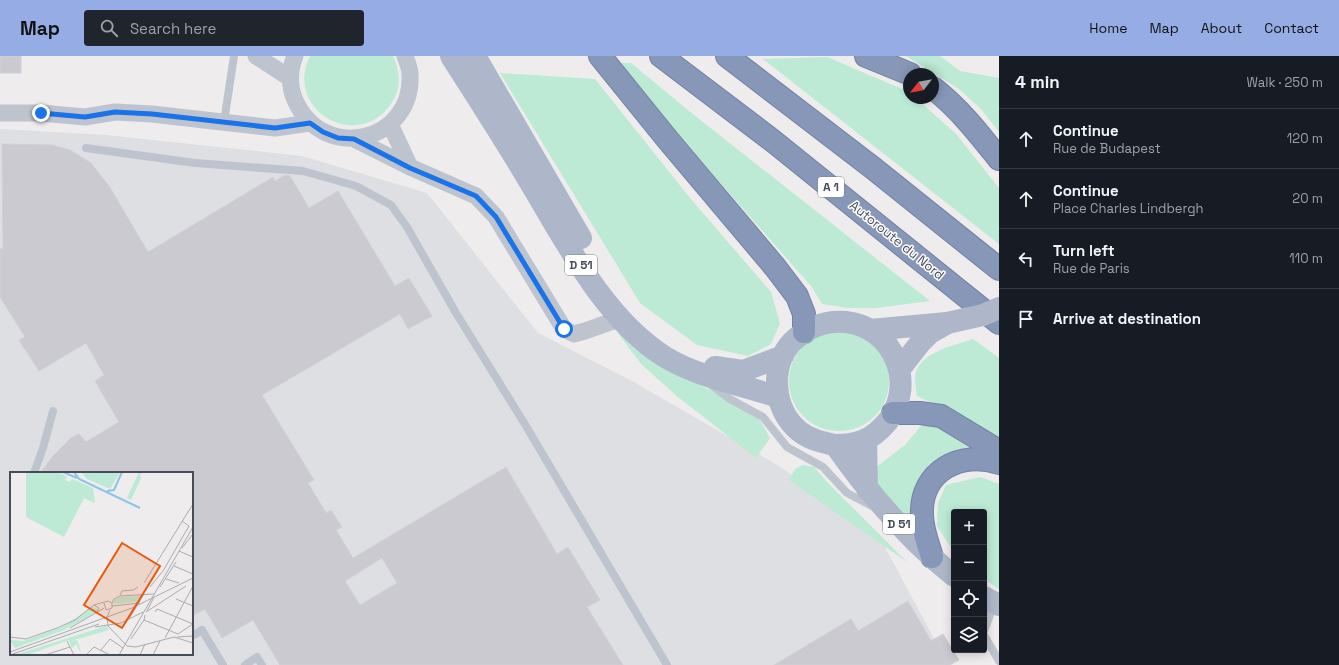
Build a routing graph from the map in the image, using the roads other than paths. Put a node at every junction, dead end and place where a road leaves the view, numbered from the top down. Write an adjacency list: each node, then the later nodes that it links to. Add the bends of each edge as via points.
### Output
1 (234, 56): 17 (lane)
2 (256, 56): 14 (street)
3 (295, 56): 14 (street)
4 (405, 56): 19 (street, via 410,73 409,92 402,109)
5 (451, 56): 26 (main road, D 51, via 583,269)
6 (475, 56): 31 (main road, D 51, via 608,284 636,317 680,350 715,367 743,371)
7 (600, 56): 30 (highway, via 797,296 804,314)
8 (661, 56): 28 (highway, Autoroute du Nord / A 1, via 822,180)
9 (727, 56): 24 (highway, via 873,168)
10 (866, 56): 13 (highway)
11 (885, 56): 12 (highway)
12 (903, 68)
13 (903, 71)
14 (290, 78): 18 (street, via 292,95 299,110)
15 (939, 93): 22 (highway, via 974,128)
16 (0, 113): 17 (street, via 85,117 115,112)
17 (224, 122): 18 (street, via 275,128)
18 (310, 123): 20 (street, via 338,138)
19 (390, 124): 20 (street, via 373,134); 23 (street)
20 (354, 139): 23 (street)
21 (86, 148): 54 (lane, via 195,164 303,171 356,186 391,205 407,227)
22 (999, 159)
23 (410, 168): 26 (street, via 476,196 496,217 564,329 574,334)
24 (999, 270)
25 (999, 308): 27 (main road, bridge, via 983,315)
26 (619, 319): 33 (main road, D 51, via 665,356)
27 (947, 323): 29 (main road); 32 (main road, via 930,333)
28 (999, 323)
29 (870, 330): 30 (main road, via 854,323 836,321 820,324); 32 (main road, via 883,340 893,354)
30 (804, 332): 31 (main road)
31 (783, 356): 34 (main road, via 778,369)
32 (899, 370): 36 (main road, via 901,385)
33 (695, 372): 34 (main road, D 51); 43 (lane, via 730,399 763,417 786,447 823,467 847,493)
34 (778, 397): 38 (main road, via 786,415 799,431 816,441)
35 (53, 411): 41 (lane)
36 (893, 413): 37 (main road, via 882,428); 39 (highway, via 941,416)
37 (866, 439): 38 (main road, via 851,444); 42 (main road)
38 (835, 445): 42 (main road, D 51)
39 (999, 451)
40 (999, 463): 44 (highway, via 980,458 959,460 942,469 932,480 924,496 922,515)
41 (34, 472)
42 (868, 489): 43 (main road, D 51)
43 (892, 517): 44 (main road, D 51)
44 (932, 557): 45 (main road, D 51)
45 (951, 573)
46 (993, 602): 47 (lane)
47 (987, 621)
48 (193, 635): 51 (lane, via 202,630)
49 (987, 640): 50 (lane)
50 (999, 660)
51 (222, 665)
52 (245, 665): 53 (lane, via 257,657)
53 (262, 665)
54 (667, 665)

